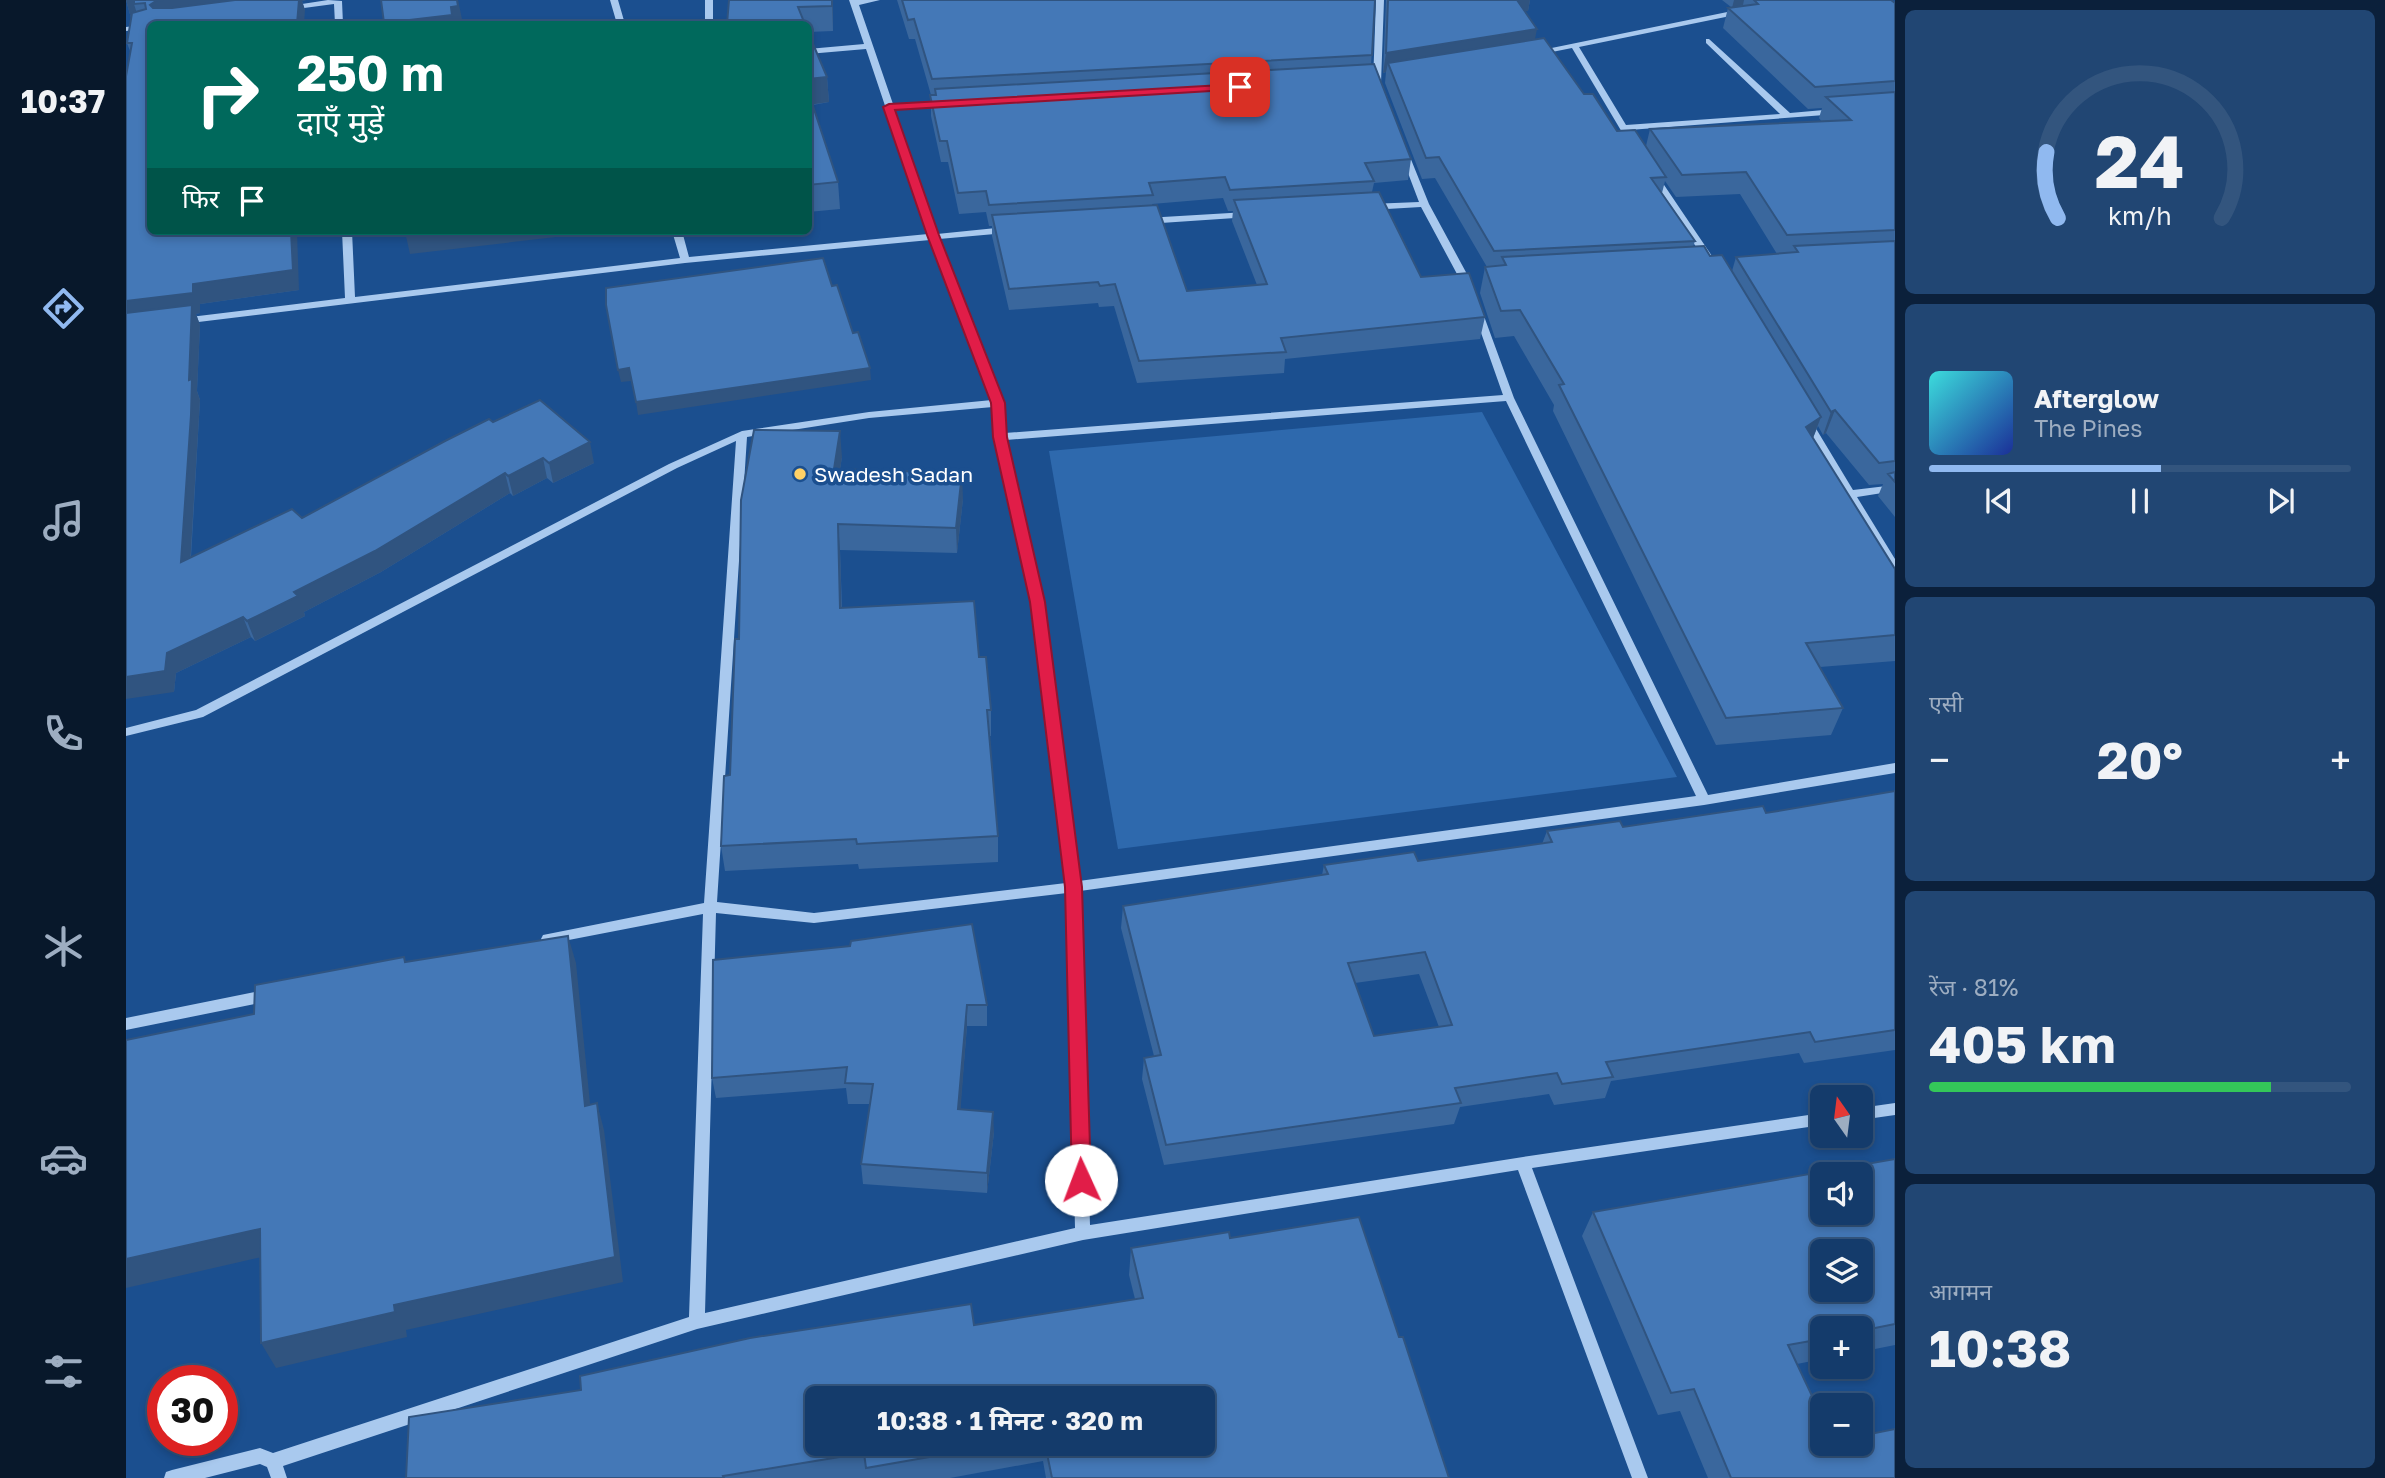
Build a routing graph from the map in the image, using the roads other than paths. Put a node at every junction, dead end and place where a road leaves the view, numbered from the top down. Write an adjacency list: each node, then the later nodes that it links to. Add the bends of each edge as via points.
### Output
1 (614, 0): 9 (street)
2 (709, 0): 10 (street)
3 (876, 0): 5 (street)
4 (1380, 0): 19 (street)
5 (853, 2): 14 (street)
6 (277, 9): 8 (street, via 338,1)
7 (1750, 9): 15 (street)
8 (339, 21)
9 (620, 21)
10 (709, 21)
11 (147, 26): 12 (street)
12 (126, 29)
13 (1709, 41): 25 (street)
14 (869, 46): 16 (street); 23 (street)
15 (1575, 47): 17 (street); 26 (street)
16 (812, 52)
17 (1522, 56)
18 (1389, 77): 19 (street)
19 (1376, 79): 20 (street); 21 (street)
20 (1362, 80)
21 (1381, 92)
22 (958, 103): 23 (street)
23 (889, 107): 37 (street)
24 (1841, 112): 25 (street)
25 (1788, 116): 26 (street)
26 (1622, 128): 28 (street)
27 (1400, 142): 30 (street)
28 (1636, 149)
29 (1650, 170): 39 (street)
30 (1424, 204): 31 (street); 43 (street)
31 (1356, 208)
32 (1260, 214): 33 (street)
33 (1138, 222)
34 (1015, 230): 37 (street)
35 (347, 235): 44 (street)
36 (678, 235): 38 (street)
37 (933, 235): 38 (street); 47 (street)
38 (685, 260): 44 (street)
39 (1712, 264): 40 (street); 41 (street)
40 (1725, 264)
41 (1698, 265)
42 (1480, 278): 43 (street)
43 (1467, 279): 46 (street)
44 (350, 301): 45 (street)
45 (165, 323)
46 (1509, 398): 50 (street); 56 (street)
47 (998, 403): 49 (street, via 869,415); 50 (street)
48 (1802, 414): 52 (street)
49 (742, 434): 54 (street, via 199,714); 58 (street)
50 (1000, 437): 57 (street, via 1037,602)
51 (1895, 488): 52 (street)
52 (1850, 494): 53 (street)
53 (1895, 568)
54 (126, 732)
55 (1895, 768): 56 (street)
56 (1704, 800): 57 (street)
57 (1073, 887): 58 (street, via 814,918); 66 (street)
58 (710, 907): 59 (street); 67 (street)
59 (533, 942)
60 (289, 991): 61 (street)
61 (126, 1024)
62 (1895, 1109): 63 (street)
63 (1873, 1112)
64 (1810, 1121): 65 (street)
65 (1523, 1163): 66 (street); 71 (street)
66 (1083, 1233): 67 (street)
67 (697, 1322): 68 (street)
68 (273, 1461): 69 (street, via 260,1456); 70 (street)
69 (172, 1478)
70 (279, 1478)
71 (1640, 1478)

